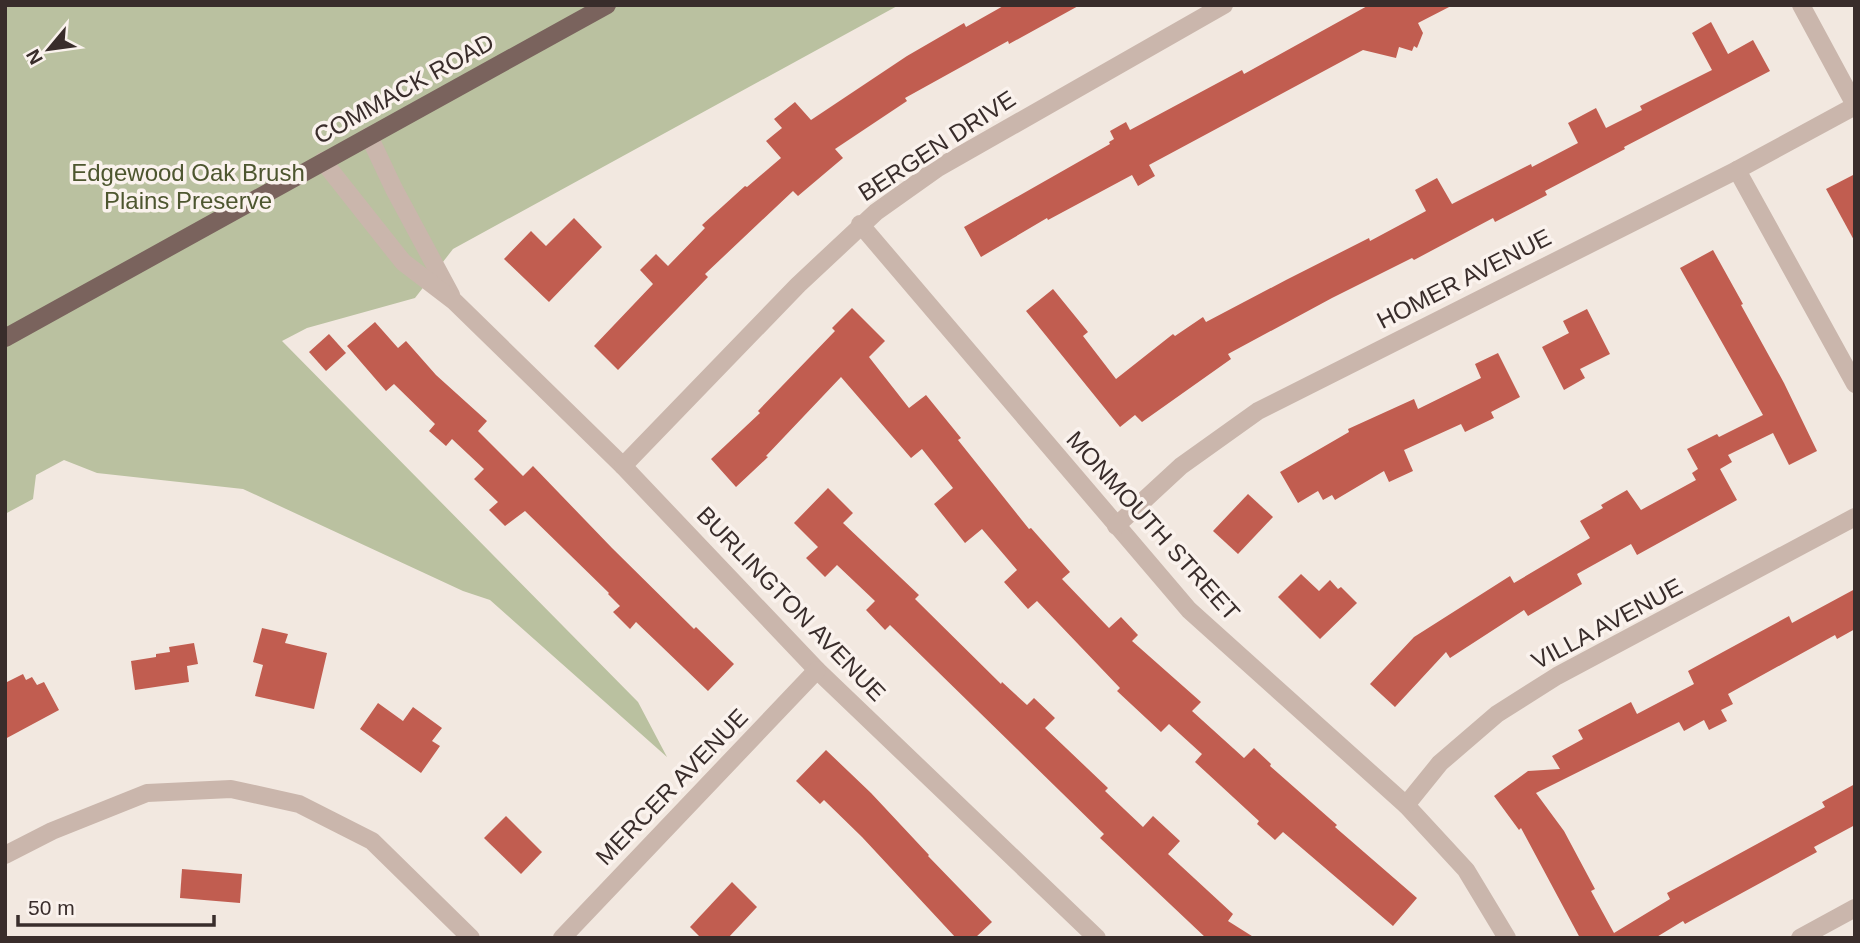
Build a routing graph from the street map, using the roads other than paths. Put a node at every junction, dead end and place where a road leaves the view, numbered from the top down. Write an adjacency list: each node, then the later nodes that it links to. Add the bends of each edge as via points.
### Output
1 (607, 5): 5 (main road, COMMACK ROAD)
2 (1224, 5): 8 (street, BERGEN DRIVE, via 939,168)
3 (1801, 5): 4 (street)
4 (1855, 105): 7 (street, HOMER AVENUE)
5 (369, 136): 6 (main road, COMMACK ROAD); 9 (street, BURLINGTON AVENUE)
6 (323, 162): 9 (street, BURLINGTON AVENUE, via 403,262); 10 (main road, COMMACK ROAD)
7 (1738, 170): 11 (street); 14 (street, HOMER AVENUE, via 1258,411 1181,466)
8 (860, 224): 12 (street, BERGEN DRIVE); 14 (street, MONMOUTH STREET)
9 (454, 301): 12 (street, BURLINGTON AVENUE)
10 (5, 338)
11 (1855, 384)
12 (623, 466): 15 (street, BURLINGTON AVENUE)
13 (1855, 517): 16 (street, VILLA AVENUE, via 1558,676 1497,714 1440,763)
14 (1116, 526): 16 (street, MONMOUTH STREET, via 1189,610)
15 (817, 670): 20 (street, MERCER AVENUE); 21 (street, BURLINGTON AVENUE)
16 (1406, 805): 22 (street, MONMOUTH STREET, via 1466,870)
17 (5, 855): 19 (street, via 147,793 231,789 299,804 372,841)
18 (1855, 908): 23 (street)
19 (471, 938)
20 (562, 938)
21 (1097, 938)
22 (1507, 938)
23 (1800, 938)

